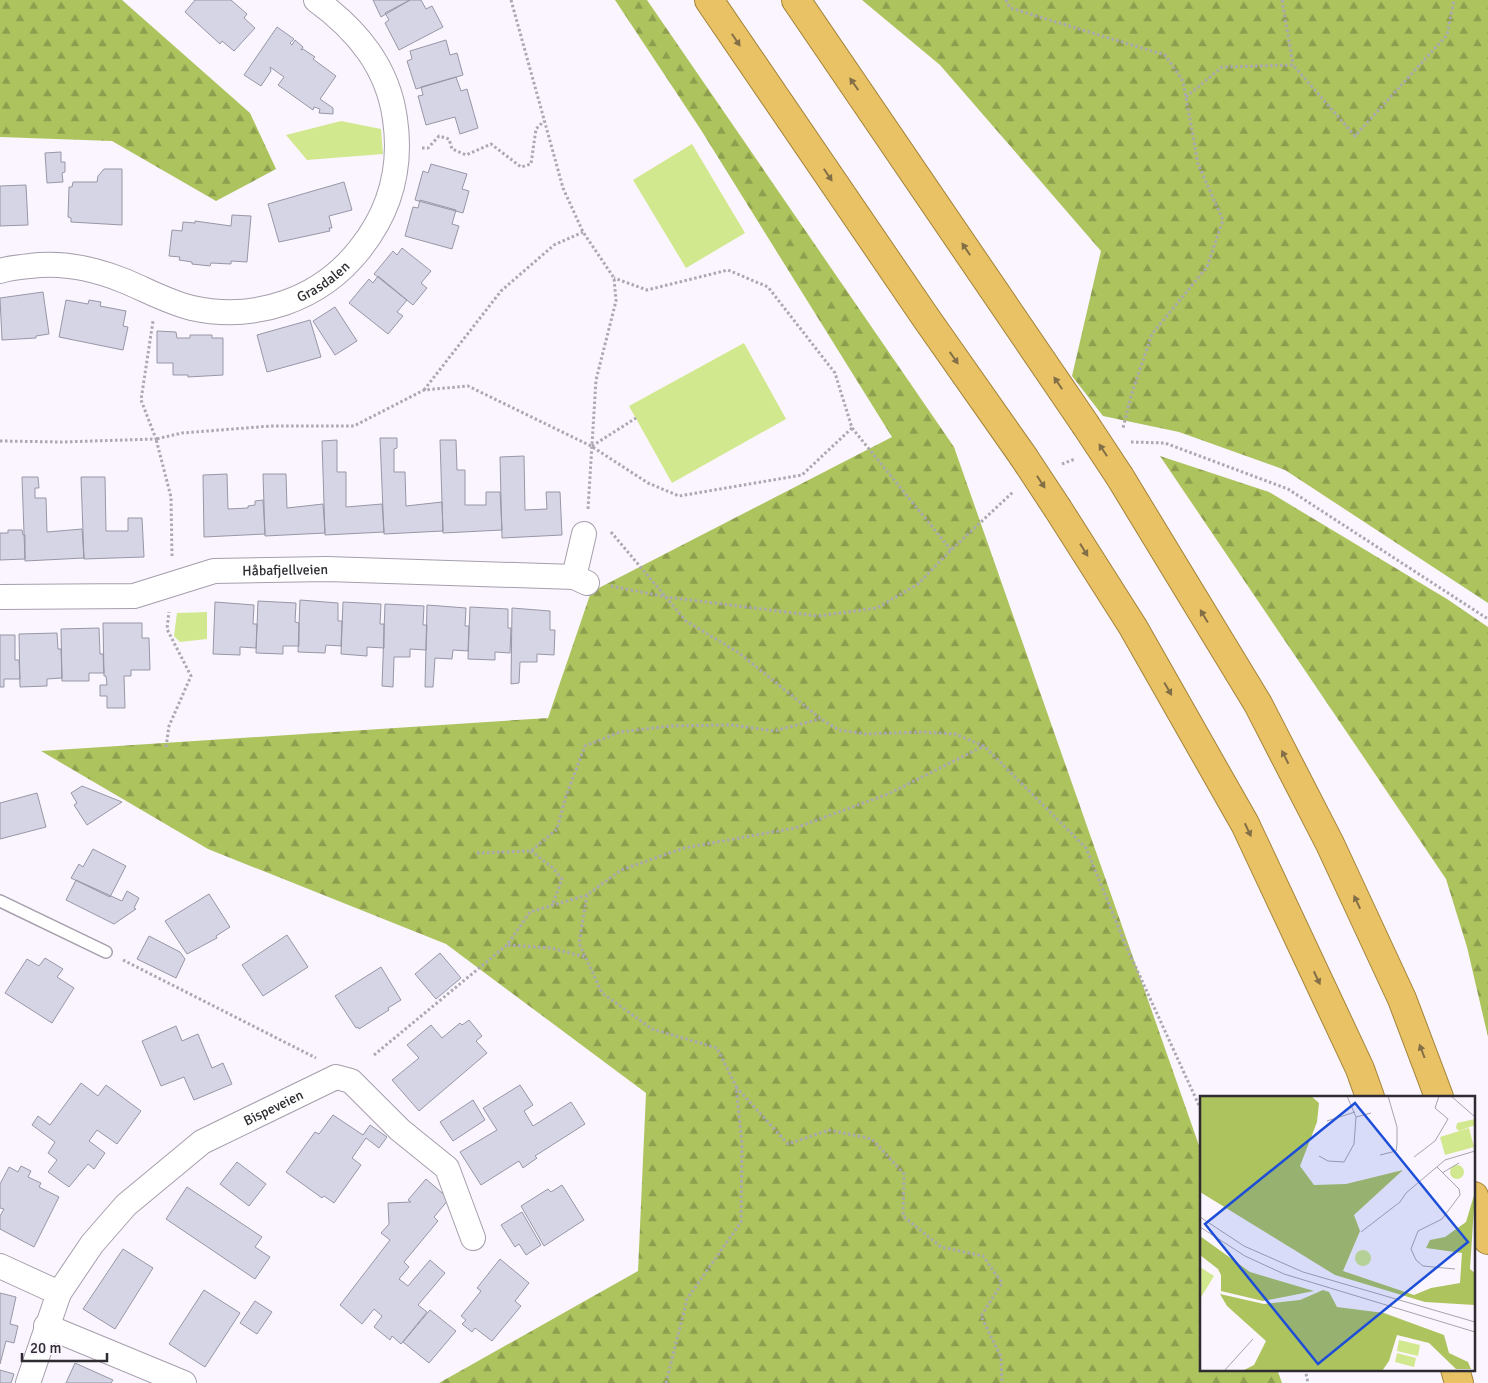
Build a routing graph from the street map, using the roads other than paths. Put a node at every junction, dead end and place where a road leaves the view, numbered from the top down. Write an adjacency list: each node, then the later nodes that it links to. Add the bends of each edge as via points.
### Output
1 (709, 0): 9 (highway, one-way to 9, bridge, via 1023,456 1133,626 1245,824)
2 (796, 0): 10 (highway, one-way to 2, bridge, via 1402,999 1330,844 1258,704 1120,477)
3 (326, 3): 4 (street, Grasdalen, via 360,38 382,73 393,102 399,146 394,180 372,234 354,257 329,280 304,296 278,306 246,312 191,308 120,279 75,266 41,265)
4 (0, 272)
5 (584, 534): 6 (street, Håbafjellveien, via 581,580 327,569 214,571 134,596)
6 (0, 597)
7 (0, 901): 8 (lane)
8 (106, 952)
9 (1370, 1096)
10 (1439, 1096)
11 (1476, 1202): 13 (highway)
12 (472, 1238): 15 (street, Bispeveien, via 446,1168 400,1130 351,1081 336,1077 202,1142 126,1206 92,1244)
13 (1488, 1240)
14 (0, 1266): 15 (street)
15 (59, 1293): 16 (street, Bispeveien)
16 (46, 1326): 18 (street, Bispeveien); 19 (street)
17 (1455, 1370): 20 (highway)
18 (28, 1383)
19 (184, 1383)
20 (1459, 1383)

